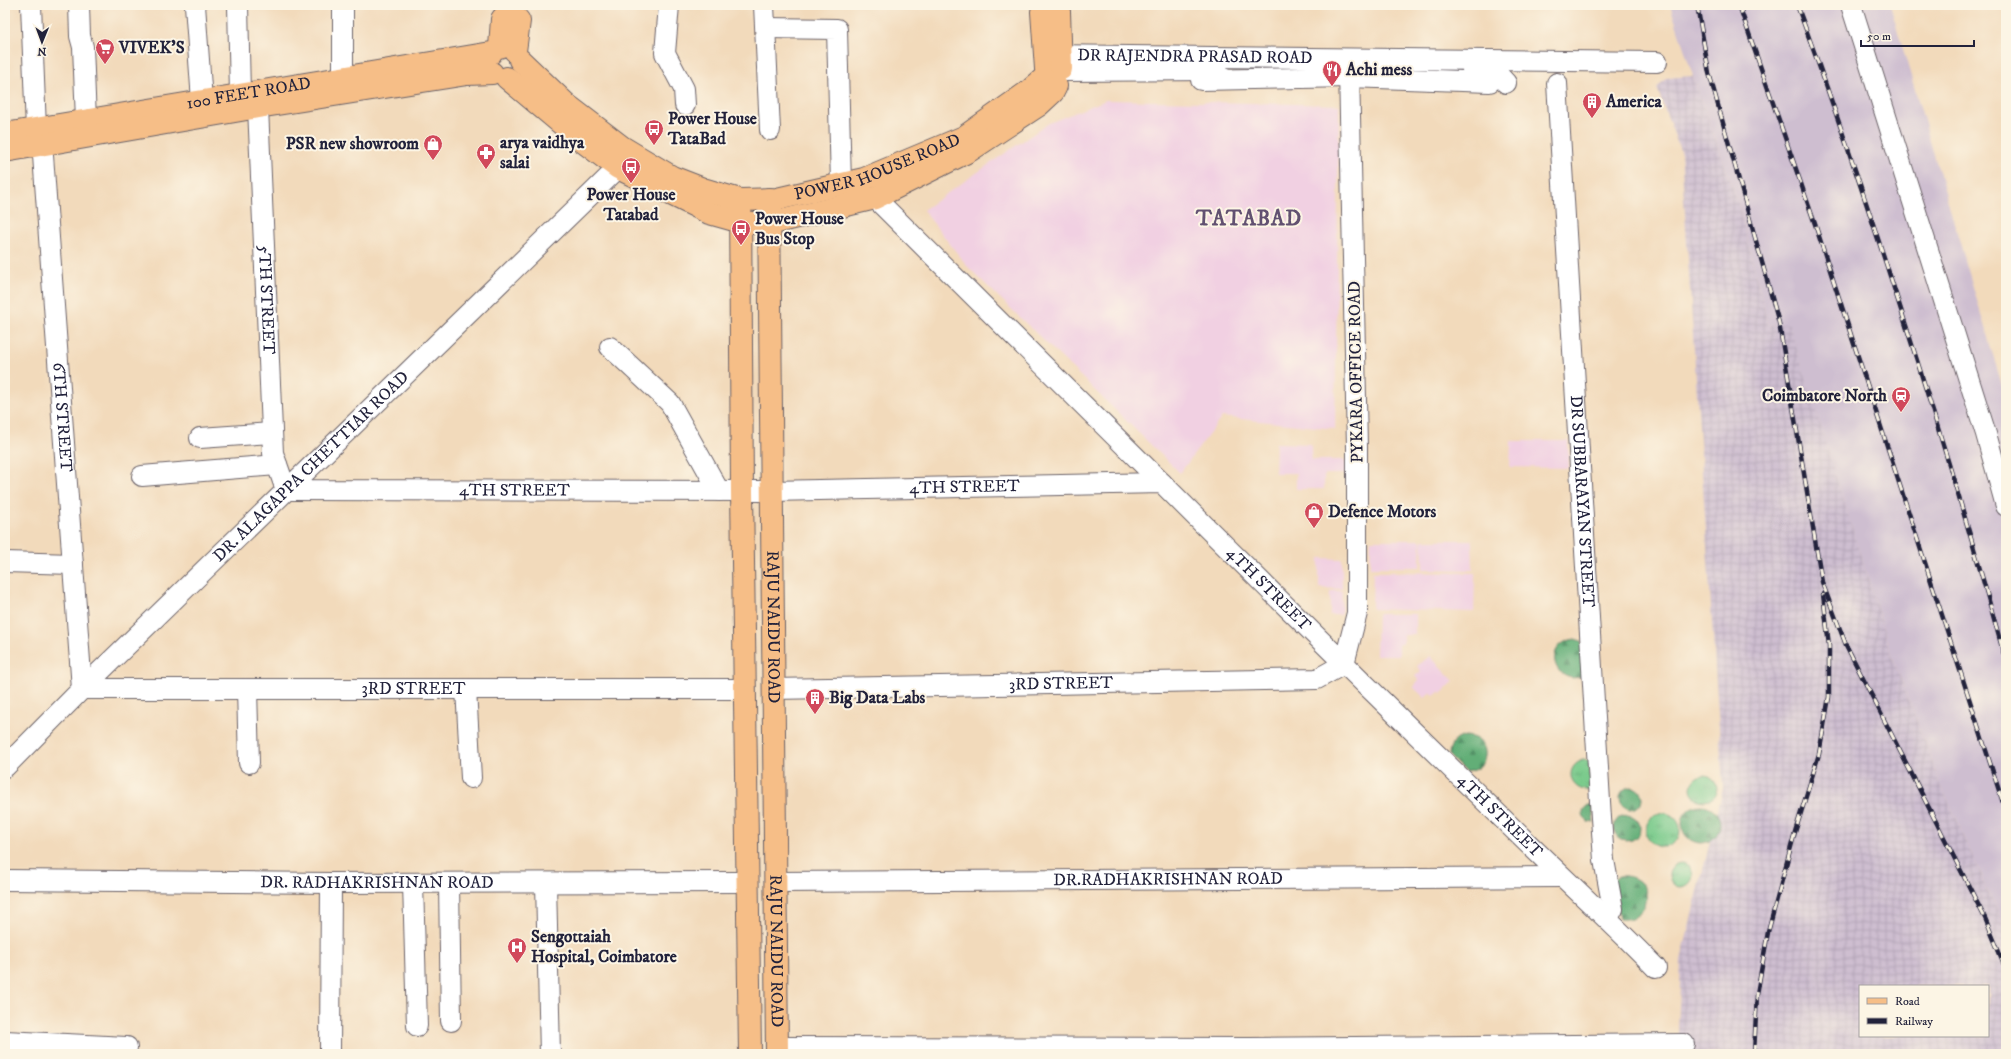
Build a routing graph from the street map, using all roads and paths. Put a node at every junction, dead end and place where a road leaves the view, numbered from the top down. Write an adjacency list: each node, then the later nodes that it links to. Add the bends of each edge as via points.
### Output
1 (31, 5): 26 (street, 6TH STREET)
2 (79, 5): 23 (street)
3 (195, 5): 20 (street)
4 (238, 5): 19 (street)
5 (669, 5): 21 (street, via 664,52 684,88)
6 (764, 5): 12 (street)
7 (1045, 5): 15 (main road, via 1042,12)
8 (1055, 5): 15 (main road, via 1059,12)
9 (1851, 5): 45 (street, via 1986,434)
10 (342, 6): 17 (street)
11 (510, 8): 13 (main road, via 519,21)
12 (766, 28): 24 (street); 29 (street, via 837,29)
13 (504, 60): 17 (main road, 100 FEET ROAD); 22 (main road, 100 FEET ROAD, via 467,74); 28 (main road, via 570,131); 32 (main road, POWER HOUSE ROAD, via 622,147 672,177)
14 (1657, 62): 15 (street, DR RAJENDRA PRASAD ROAD)
15 (1054, 71): 16 (street, via 1157,75); 29 (main road, POWER HOUSE ROAD, via 964,137 864,180); 30 (main road, via 1053,92 1040,105 970,151)
16 (1349, 73): 16 (street, via 1495,70 1506,82); 48 (street, PYKARA OFFICE ROAD, via 1354,262 1357,613)
17 (343, 76): 19 (main road, 100 FEET ROAD)
18 (1557, 83): 65 (street, DR SUBBARAYAN STREET, via 1601,818 1604,860 1613,909)
19 (240, 94): 20 (main road, 100 FEET ROAD)
20 (202, 101): 23 (main road, 100 FEET ROAD)
21 (685, 105)
22 (258, 107): 26 (main road, 100 FEET ROAD); 36 (street, 5TH STREET)
23 (86, 120): 26 (main road, 100 FEET ROAD)
24 (770, 130)
25 (5, 134): 26 (main road, 100 FEET ROAD)
26 (40, 134): 27 (main road, 100 FEET ROAD); 47 (street, 6TH STREET)
27 (5, 151)
28 (618, 168): 33 (main road, via 709,213); 41 (street, DR. ALAGAPPA CHETTIAR ROAD)
29 (841, 185): 31 (main road, POWER HOUSE ROAD)
30 (875, 198): 34 (main road); 40 (street)
31 (769, 199): 32 (main road, POWER HOUSE ROAD); 34 (main road, RAJU NAIDU ROAD)
32 (740, 200): 33 (main road, RAJU NAIDU ROAD)
33 (741, 222): 34 (main road); 43 (main road, RAJU NAIDU ROAD)
34 (769, 224): 44 (main road, RAJU NAIDU ROAD)
35 (610, 347): 42 (street, via 670,404)
36 (272, 433): 37 (street); 38 (street, 5TH STREET, via 273,453)
37 (200, 438)
38 (277, 465): 39 (street); 41 (street, 5TH STREET)
39 (142, 476)
40 (1162, 482): 44 (street, 4TH STREET); 48 (street, 4TH STREET)
41 (286, 490): 42 (street, 4TH STREET); 49 (street, DR. ALAGAPPA CHETTIAR ROAD)
42 (719, 491): 43 (street, 4TH STREET)
43 (742, 491): 44 (street, 4TH STREET); 52 (main road, RAJU NAIDU ROAD)
44 (771, 491): 53 (main road, RAJU NAIDU ROAD)
45 (2006, 506)
46 (5, 562): 47 (street)
47 (73, 564): 49 (street, 6TH STREET)
48 (1344, 664): 53 (street, 3RD STREET, via 1317,679); 57 (street, 4TH STREET)
49 (82, 689): 50 (street, 3RD STREET); 55 (street, DR. ALAGAPPA CHETTIAR ROAD)
50 (247, 689): 51 (street, 3RD STREET); 54 (street)
51 (466, 689): 52 (street, 3RD STREET); 56 (street)
52 (745, 689): 59 (main road, RAJU NAIDU ROAD)
53 (773, 689): 60 (main road, RAJU NAIDU ROAD)
54 (249, 764)
55 (5, 767)
56 (471, 778)
57 (1561, 877): 60 (street, DR.RADHAKRISHNAN ROAD); 65 (street, 4TH STREET)
58 (5, 880): 61 (street, DR. RADHAKRISHNAN ROAD)
59 (748, 882): 64 (street, DR. RADHAKRISHNAN ROAD); 77 (main road, RAJU NAIDU ROAD)
60 (775, 882): 72 (main road, RAJU NAIDU ROAD)
61 (331, 883): 62 (street, DR. RADHAKRISHNAN ROAD); 75 (street)
62 (413, 883): 63 (street, DR. RADHAKRISHNAN ROAD); 68 (street)
63 (450, 883): 64 (street, DR. RADHAKRISHNAN ROAD); 67 (street)
64 (546, 883): 76 (street)
65 (1608, 918): 66 (street, 4TH STREET)
66 (1656, 968)
67 (451, 1021)
68 (417, 1026)
69 (5, 1041): 71 (street)
70 (1684, 1044): 73 (street)
71 (53, 1049): 74 (street, via 127,1047)
72 (777, 1051): 73 (street)
73 (1250, 1051)
74 (126, 1054)
75 (330, 1054)
76 (550, 1054)
77 (750, 1054)

